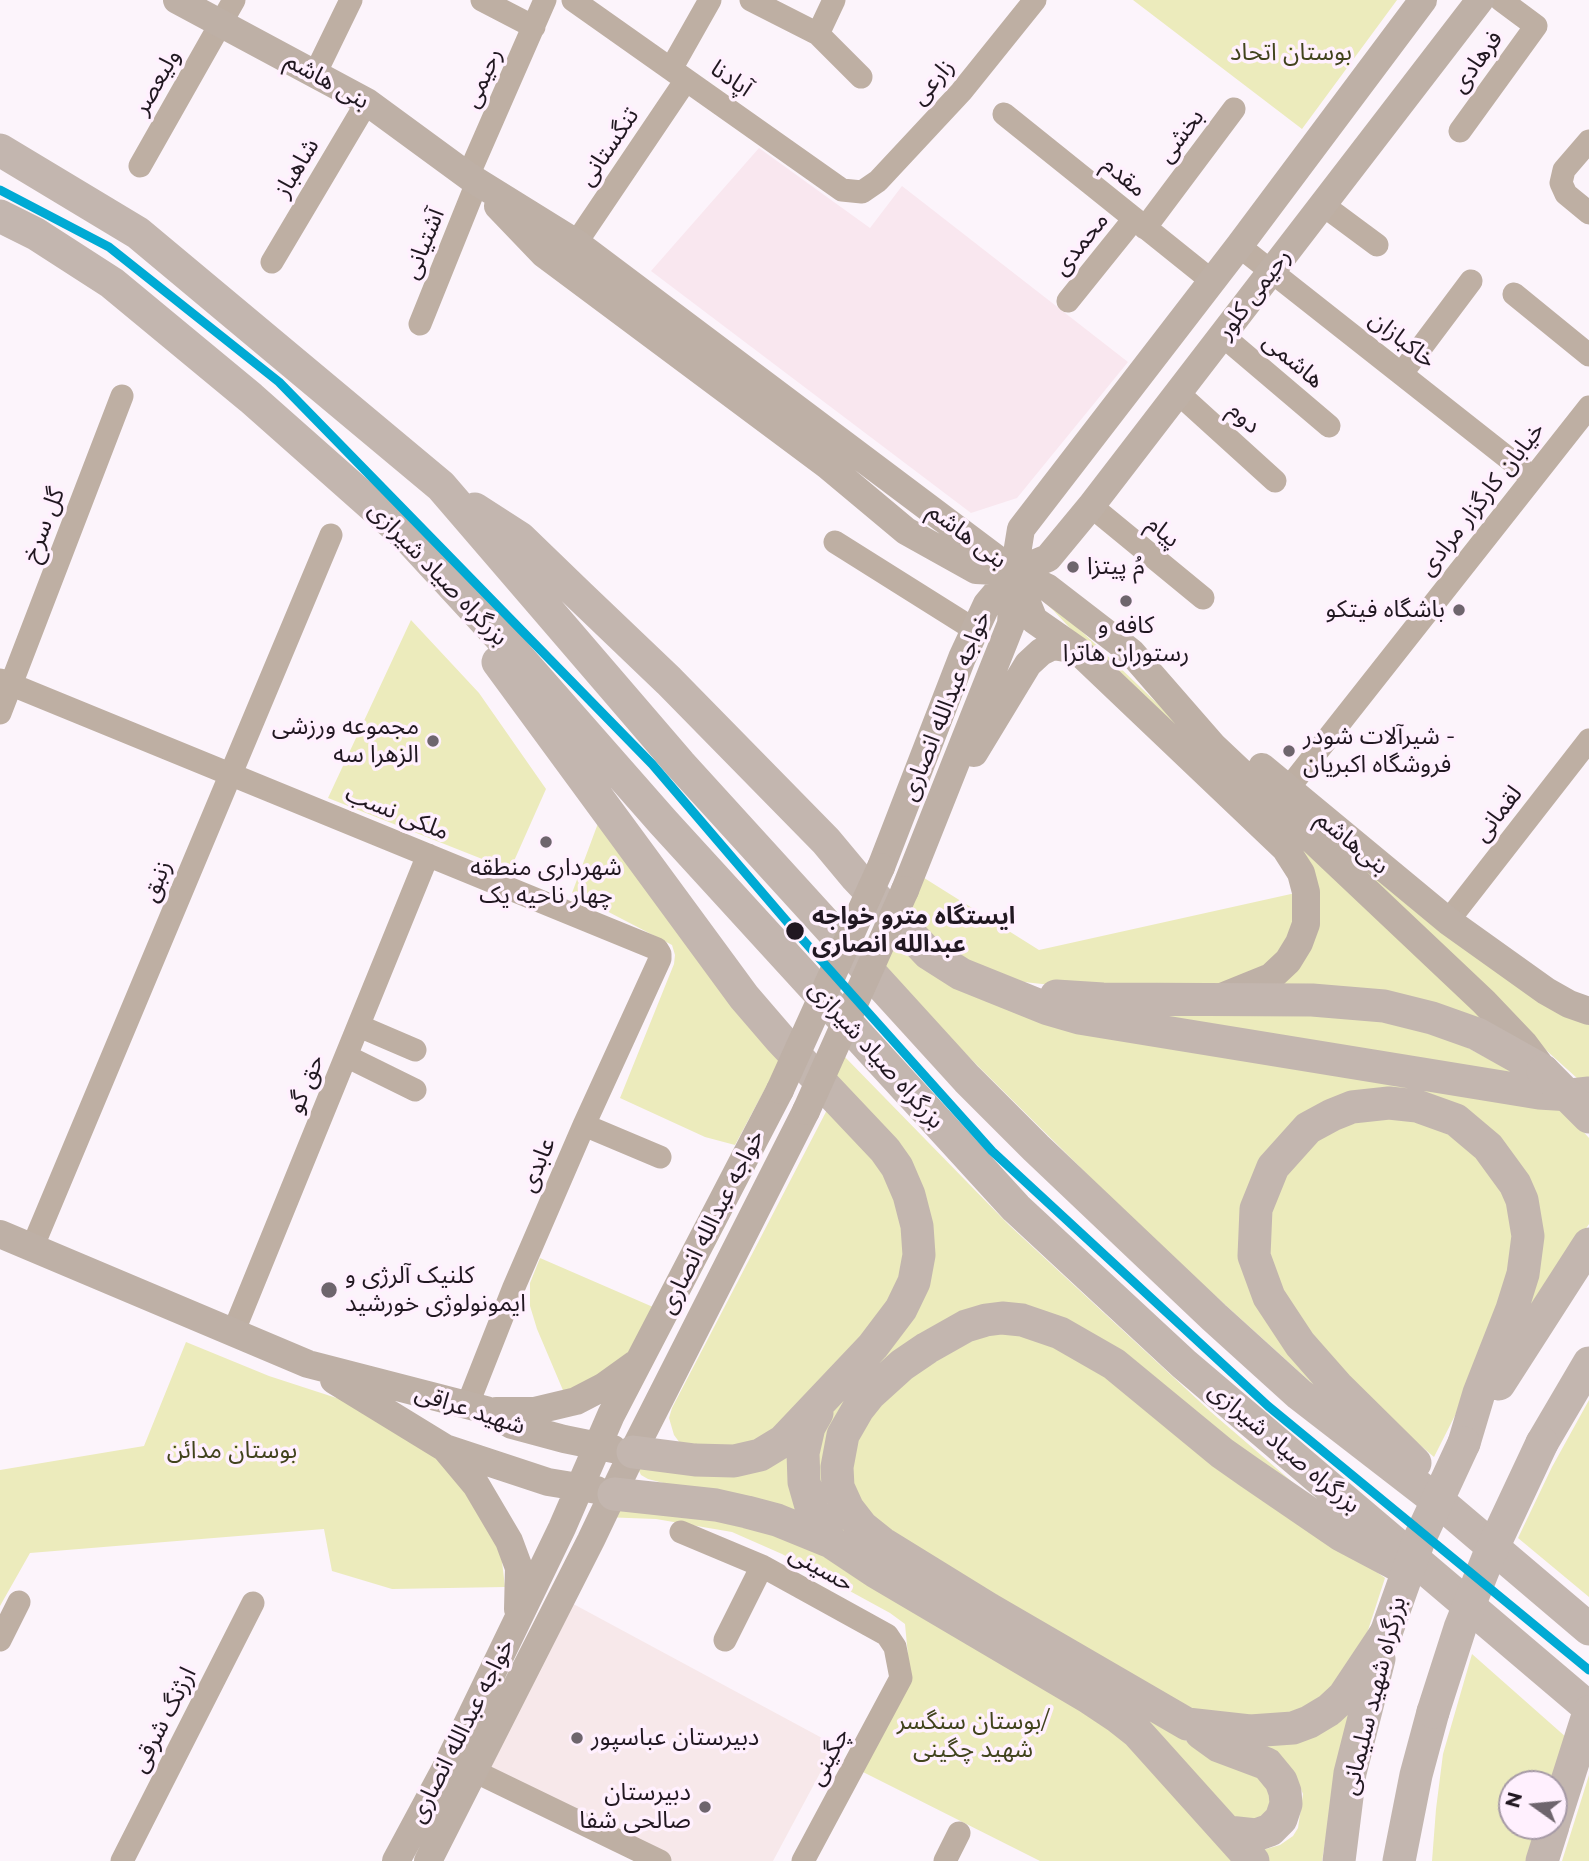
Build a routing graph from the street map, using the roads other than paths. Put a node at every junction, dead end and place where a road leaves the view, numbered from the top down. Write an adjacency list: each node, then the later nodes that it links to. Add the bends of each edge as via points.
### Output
1 (177, 0): 13 (main road, بنی هاشم)
2 (351, 0): 16 (street)
3 (482, 0): 14 (street)
4 (545, 0): 14 (street, رحیمی)
5 (573, 0): 17 (street, آپادنا)
6 (710, 0): 17 (street, تنگستانی)
7 (751, 0): 15 (street)
8 (834, 0): 15 (street)
9 (1035, 0): 27 (street, زارعی, via 961,92 878,181)
10 (1423, 0): 34 (main road)
11 (1480, 0): 28 (main road, رحیمی کلور)
12 (1501, 0): 22 (street, فرهادی, via 1536,26)
13 (227, 12): 16 (main road, بنی هاشم); 25 (street, ولیعصر)
14 (534, 27): 26 (street, رحیمی)
15 (818, 34): 18 (street)
16 (314, 74): 19 (main road, بنی هاشم)
17 (679, 74): 27 (street, آپادنا, via 842,190); 32 (street, تنگستانی)
18 (862, 77)
19 (367, 102): 26 (main road, بنی هاشم); 35 (street, شاهباز)
20 (1234, 109): 31 (street, بخشی)
21 (1004, 114): 31 (street, مقدم)
22 (1460, 131)
23 (1589, 141): 29 (street, via 1564,170 1561,183 1566,194)
24 (0, 150): 51 (highway, بزرگراه صیاد شیرازی, via 138,233)
25 (139, 166)
26 (472, 180): 32 (main road, بنی هاشم); 41 (street, آشتیانی); 56 (main road, بنی هاشم, via 544,254 827,465 906,531 976,570)
27 (862, 192)
28 (1323, 205): 33 (street); 36 (main road, رحیمی کلور)
29 (1589, 213)
30 (0, 216): 54 (highway, بزرگراه صیاد شیرازی, via 112,284)
31 (1140, 224): 38 (street, مقدم); 40 (street, محمدی)
32 (576, 243): 56 (main road, بنی هاشم)
33 (1377, 245)
34 (1239, 246): 36 (street, خاکبازان); 38 (main road)
35 (272, 262)
36 (1270, 272): 42 (main road, رحیمی کلور); 44 (street, خاکبازان)
37 (1471, 281): 44 (street)
38 (1212, 282): 56 (main road, via 1021,529)
39 (1514, 294): 43 (street)
40 (1069, 301)
41 (420, 324)
42 (1223, 336): 45 (main road, رحیمی کلور); 48 (street, هاشمی)
43 (1589, 355)
44 (1402, 373): 49 (street, خاکبازان)
45 (1178, 393): 50 (street, دوم); 52 (main road, رحیمی کلور)
46 (122, 396): 61 (street, گل سرخ)
47 (1589, 407): 49 (street, خیابان کارگزار مرادی)
48 (1329, 426)
49 (1532, 477): 65 (street, خیابان کارگزار مرادی)
50 (1275, 481)
51 (441, 486): 70 (highway, via 520,538 570,585 826,841 928,953 961,974); 97 (highway, بزرگراه صیاد شیرازی, via 680,764 967,1079 1299,1394)
52 (1090, 506): 56 (main road, رحیمی کلور, via 1048,558); 57 (street, پیام)
53 (331, 535): 64 (street, زنبق)
54 (409, 538): 89 (highway, via 744,997 897,1167 917,1226 919,1255 914,1282 901,1309 873,1346); 101 (highway, بزرگراه صیاد شیرازی, via 1016,1208 1184,1364)
55 (835, 542): 58 (street)
56 (1014, 572): 58 (main road, خواجه عبدالله انصاری, via 987,604); 59 (main road, via 1034,620); 60 (main road, via 1048,588); 66 (main road, خواجه عبدالله انصاری, via 1012,624)
57 (1203, 598)
58 (975, 630): 86 (main road, خواجه عبدالله انصاری, bridge, via 881,867 779,1090)
59 (1077, 650): 66 (main road, via 1053,646 1028,664); 71 (main road, via 1285,848 1301,873 1306,923 1300,943 1270,977)
60 (1131, 652): 65 (main road, بنی‌هاشم); 76 (main road, via 1213,746 1484,1002)
61 (6, 682): 62 (street, گل سرخ); 64 (street, ملکی نسب)
62 (0, 713)
63 (1589, 740): 68 (street, لقمانی)
64 (230, 773): 67 (street, ملکی نسب); 84 (street, زنبق)
65 (1287, 790): 68 (main road, بنی‌هاشم)
66 (935, 819): 94 (main road, خواجه عبدالله انصاری, bridge, via 806,1111)
67 (428, 855): 69 (street, ملکی نسب); 73 (street, حق گو)
68 (1448, 920): 72 (main road, بنی‌هاشم, via 1546,991)
69 (657, 949): 80 (street, عابدی, via 660,959)
70 (1018, 995): 71 (highway); 78 (highway, via 1048,1009 1123,1026 1539,1093)
71 (1218, 999): 76 (highway, via 1384,1006 1478,1034)
72 (1589, 1011)
73 (359, 1026): 74 (street); 75 (street, حق گو)
74 (415, 1050)
75 (346, 1056): 77 (street); 85 (street, حق گو)
76 (1543, 1071): 79 (highway, bridge)
77 (415, 1090)
78 (1589, 1093)
79 (1589, 1117)
80 (584, 1125): 81 (street); 90 (street, عابدی, via 514,1287)
81 (660, 1157)
82 (0, 1234): 84 (main road, شهید عراقی)
83 (1589, 1244): 91 (highway, بزرگراه شهید سلیمانی)
84 (32, 1248): 85 (main road, شهید عراقی)
85 (233, 1333): 88 (main road, شهید عراقی)
86 (641, 1360): 90 (main road, via 576,1401 534,1411); 92 (main road, خواجه عبدالله انصاری)
87 (1589, 1363): 115 (highway, bridge, via 1542,1444 1488,1558 1460,1628)
88 (308, 1364): 90 (main road, شهید عراقی); 93 (main road, شهید عراقی)
89 (824, 1399): 94 (highway, via 783,1441 760,1455 716,1462); 99 (highway, via 809,1427 803,1453 804,1482 812,1510)
90 (477, 1408): 92 (main road, شهید عراقی, via 512,1425)
91 (1464, 1443): 97 (highway, via 1523,1274 1528,1237 1522,1200 1488,1147 1455,1120 1417,1106 1352,1107 1308,1128 1273,1167 1256,1209 1254,1256 1269,1297 1300,1344 1418,1466); 106 (highway, بزرگراه شهید سلیمانی, bridge, via 1419,1540)
92 (597, 1446): 94 (main road, شهید عراقی); 95 (main road, خواجه عبدالله انصاری)
93 (445, 1448): 95 (main road, شهید عراقی, via 548,1482); 104 (main road, via 476,1485 509,1541 519,1568)
94 (632, 1452): 96 (main road, خواجه عبدالله انصاری)
95 (579, 1487): 96 (main road, شهید عراقی); 104 (main road, خواجه عبدالله انصاری)
96 (614, 1494): 99 (highway, via 747,1511); 114 (main road, خواجه عبدالله انصاری)
97 (1449, 1510): 105 (highway, بزرگراه صیاد شیرازی)
98 (681, 1532): 100 (street)
99 (831, 1542): 117 (highway, via 1118,1717)
100 (762, 1566): 108 (street, حسینی); 110 (street, حسینی, via 887,1634 895,1647)
101 (1453, 1593): 109 (highway, بزرگراه صیاد شیرازی); 112 (highway, via 1341,1535 1222,1453 1114,1364 1060,1333 1022,1320 986,1320 948,1335 902,1365 870,1394 843,1435 838,1488 862,1527 989,1609)
102 (19, 1602): 107 (street)
103 (253, 1603): 120 (street, ارژنگ شرقی)
104 (518, 1619): 121 (main road, خواجه عبدالله انصاری)
105 (1589, 1629)
106 (1386, 1633): 112 (highway, via 1344,1696 1309,1723 1257,1731); 127 (highway, بزرگراه شهید سلیمانی, via 1350,1773)
107 (0, 1640)
108 (725, 1640)
109 (1549, 1675): 111 (highway, بزرگراه صیاد شیرازی); 113 (highway)
110 (901, 1678): 124 (street, چگینی)
111 (1589, 1710): 116 (highway, bridge)
112 (1187, 1724): 117 (highway, via 1219,1746 1267,1764 1281,1781 1286,1804 1281,1819 1270,1830 1256,1835)
113 (1589, 1733)
114 (474, 1770): 122 (main road, خواجه عبدالله انصاری); 123 (street)
115 (1416, 1775): 128 (highway); 129 (highway)
116 (1568, 1776)
117 (1228, 1832): 126 (highway)
118 (959, 1833): 125 (street)
119 (1548, 1840): 130 (highway)
120 (122, 1861)
121 (396, 1861)
122 (428, 1861)
123 (660, 1861)
124 (803, 1861)
125 (945, 1861)
126 (1253, 1861)
127 (1339, 1861)
128 (1399, 1861)
129 (1418, 1861)
130 (1542, 1861)

